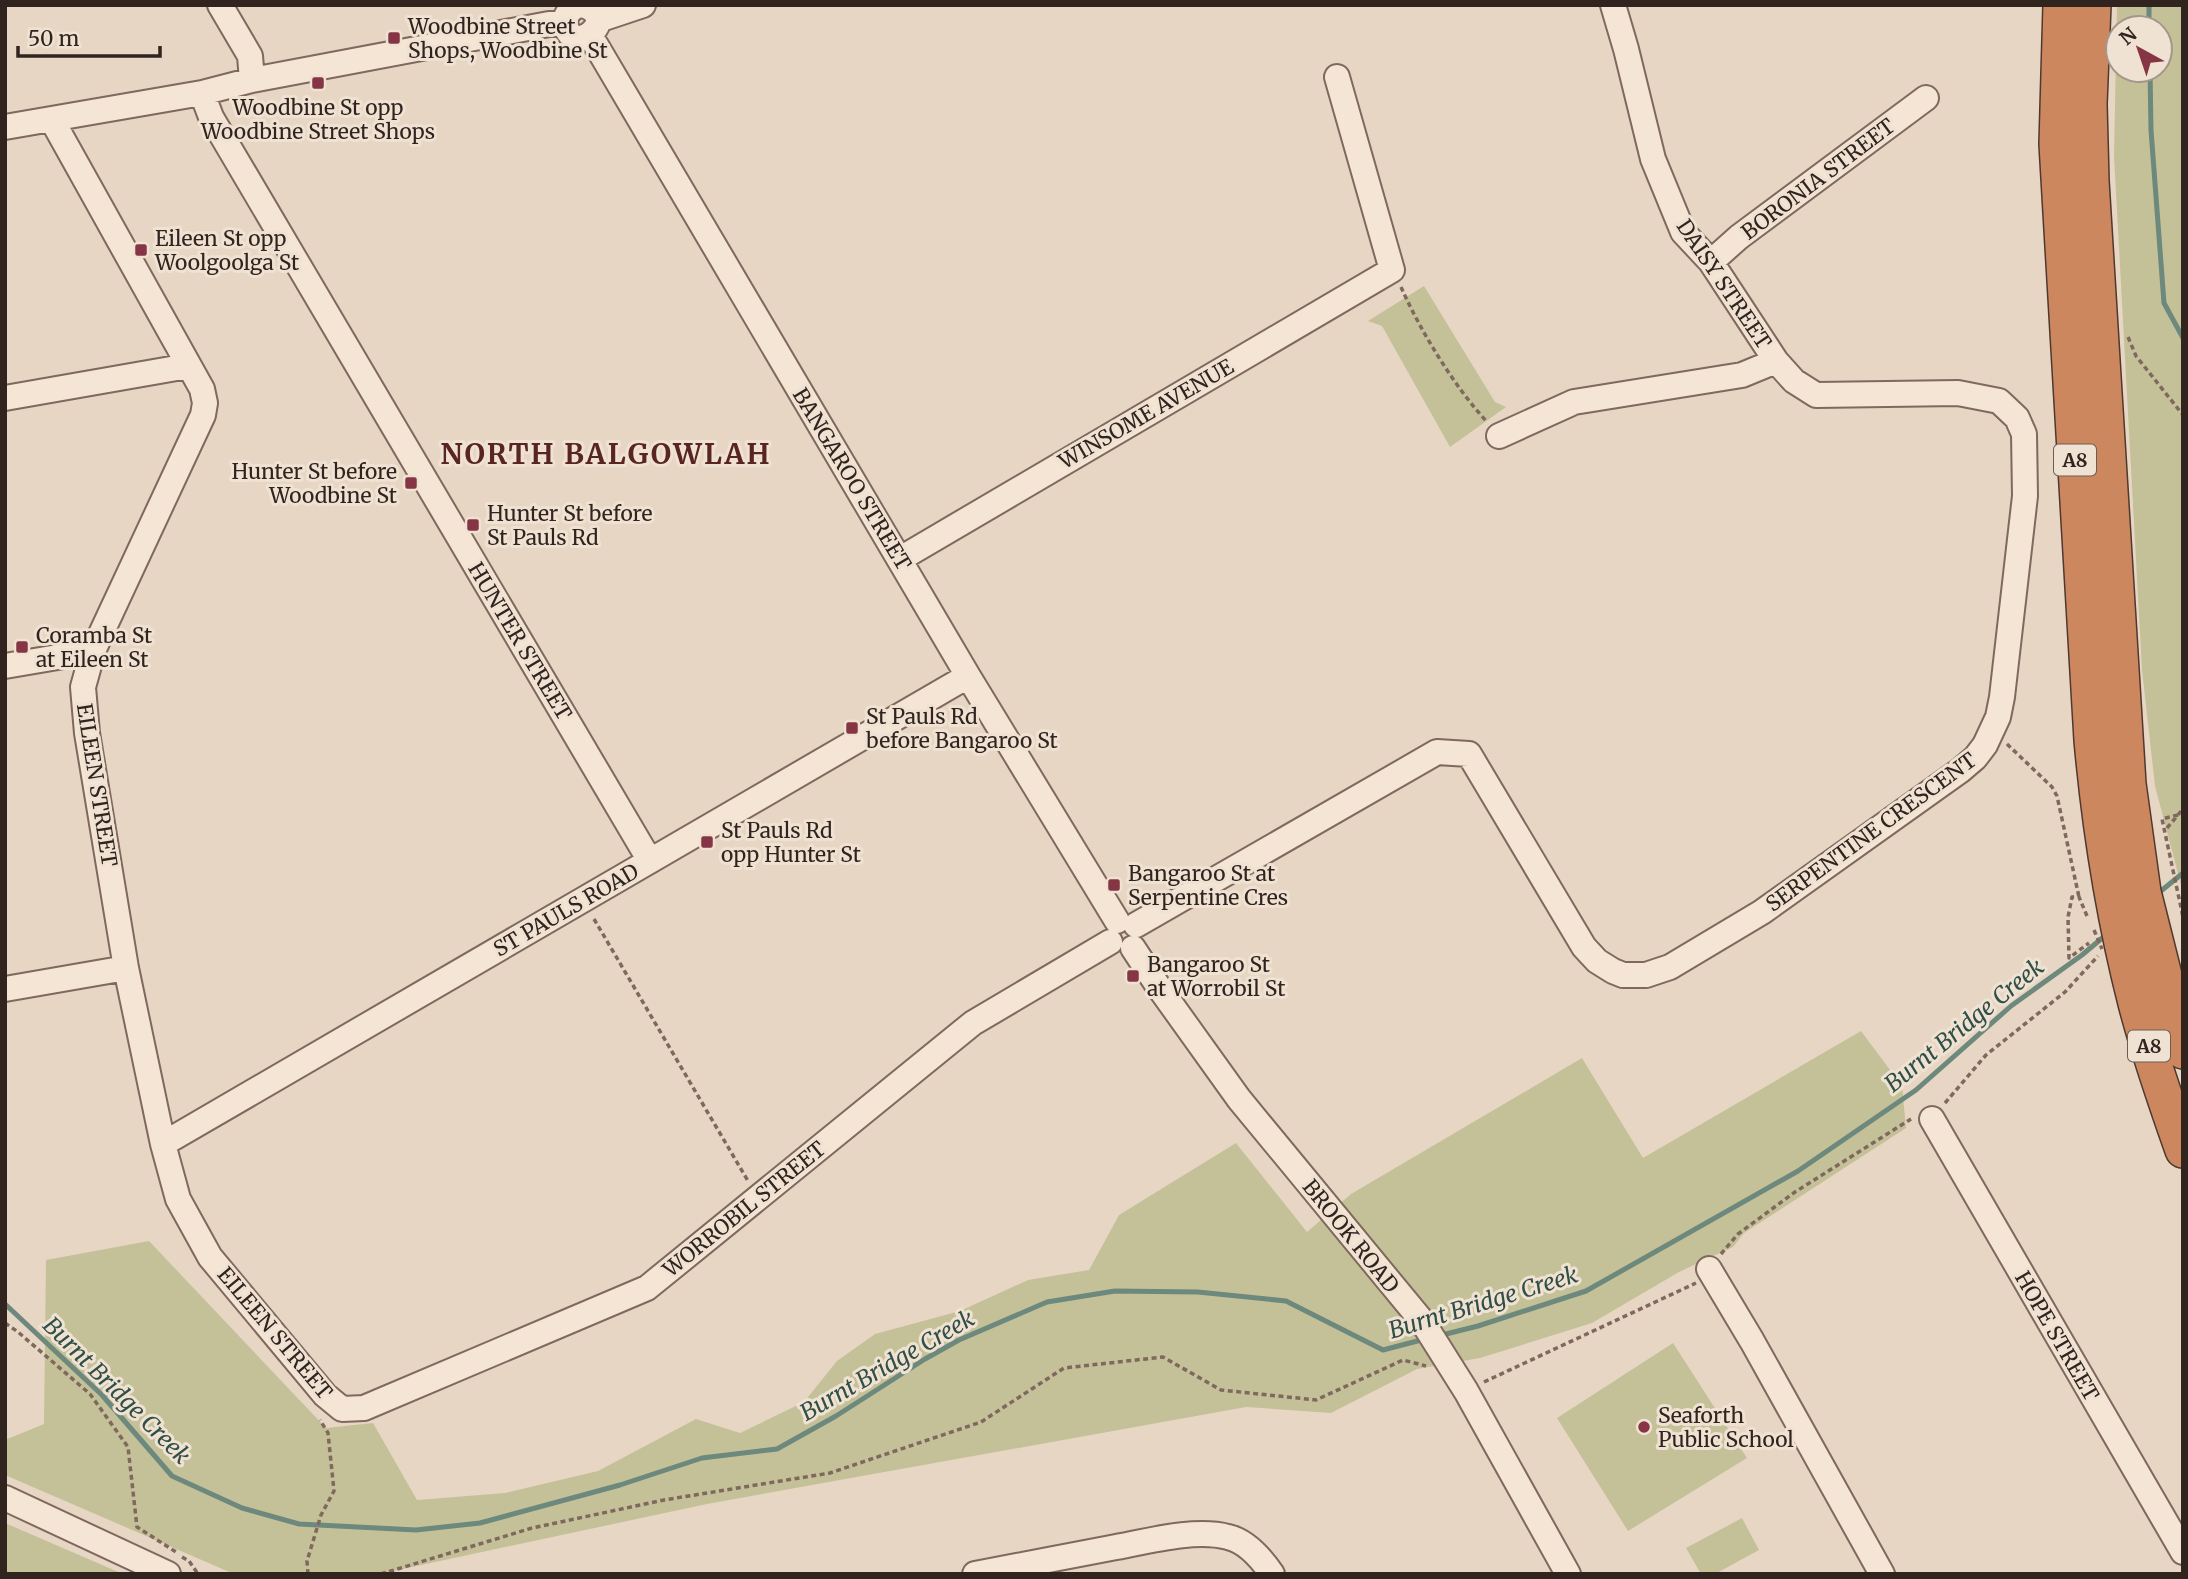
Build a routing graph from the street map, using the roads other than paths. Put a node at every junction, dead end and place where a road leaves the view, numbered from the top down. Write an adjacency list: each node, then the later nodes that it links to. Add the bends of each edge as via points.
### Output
1 (220, 5): 8 (street, via 250,56)
2 (643, 5): 6 (street)
3 (1613, 5): 13 (street, DAISY STREET, via 1653,159 1684,232)
4 (2061, 5): 23 (highway, A8, via 2057,144 2091,713 2098,803)
5 (2093, 5): 23 (highway, A8, via 2091,181 2128,784)
6 (580, 14): 8 (street, via 549,24); 18 (street, BANGAROO STREET)
7 (1337, 78): 18 (street, WINSOME AVENUE, via 1392,270)
8 (252, 80): 9 (street)
9 (202, 93): 11 (street); 22 (street, HUNTER STREET, via 211,117)
10 (1926, 98): 13 (street, BORONIA STREET)
11 (52, 120): 12 (street); 15 (street, EILEEN STREET)
12 (5, 127)
13 (1711, 262): 14 (street, DAISY STREET)
14 (1776, 361): 17 (street, via 1742,374 1574,402); 24 (street, SERPENTINE CRESCENT, via 1794,381 1816,395 1958,393 1999,401 2017,418 2024,434 2025,496 2002,697 1992,732 1961,770 1762,912 1670,967 1646,975 1613,971 1584,947 1469,754 1437,752)
15 (188, 366): 16 (street); 19 (street, EILEEN STREET, via 202,389 202,415)
16 (5, 398)
17 (1499, 436)
18 (900, 559): 21 (street, BANGAROO STREET)
19 (93, 651): 20 (street); 25 (street, EILEEN STREET, via 83,703)
20 (5, 666)
21 (968, 676): 22 (street, ST PAULS ROAD); 24 (street, BANGAROO STREET)
22 (650, 862): 29 (street, ST PAULS ROAD)
23 (2130, 922): 27 (highway, A8); 30 (highway, A8, via 2136,1003)
24 (1124, 934): 32 (street, WORROBIL STREET, via 973,1023 647,1287 364,1408); 38 (street, BROOK ROAD, via 1239,1099 1422,1321 1434,1357 1466,1391)
25 (125, 968): 26 (street); 29 (street, EILEEN STREET)
26 (5, 989)
27 (2183, 1051)
28 (1932, 1119): 34 (street, HOPE STREET)
29 (163, 1144): 32 (street, EILEEN STREET, via 178,1199 211,1257 325,1395)
30 (2183, 1150)
31 (1709, 1269): 39 (street)
32 (342, 1409)
33 (5, 1498): 35 (street)
34 (2183, 1552)
35 (168, 1574)
36 (975, 1574): 37 (street, via 1200,1534 1231,1537 1257,1555)
37 (1272, 1574)
38 (1568, 1574)
39 (1882, 1574)

